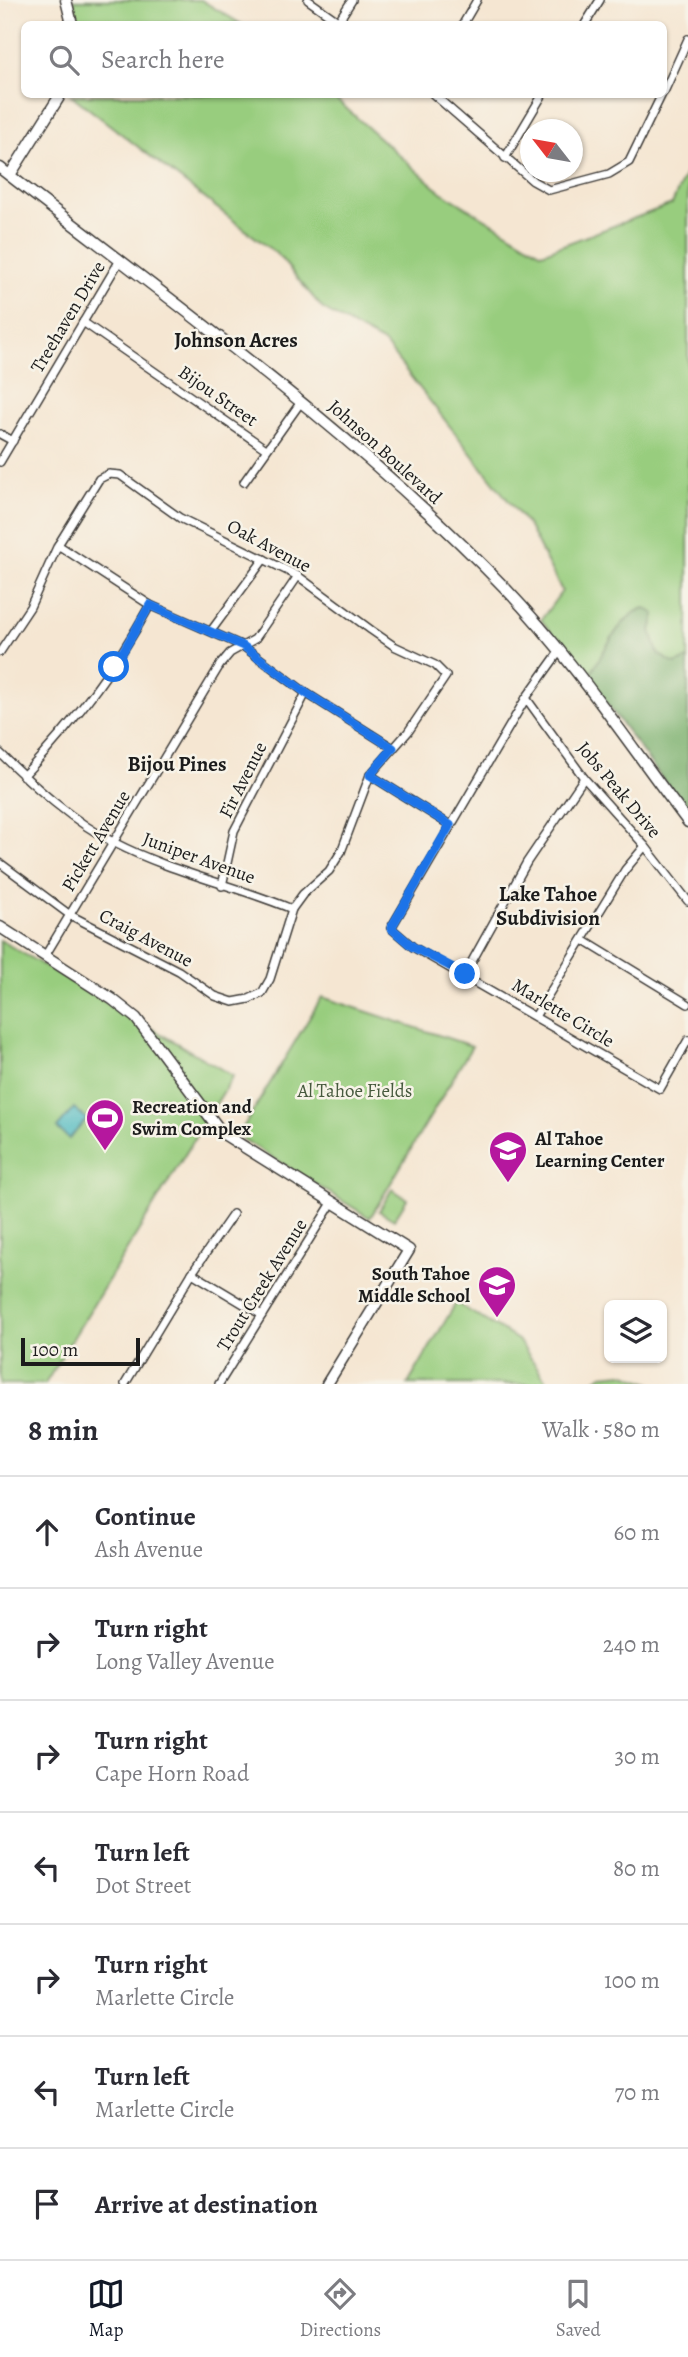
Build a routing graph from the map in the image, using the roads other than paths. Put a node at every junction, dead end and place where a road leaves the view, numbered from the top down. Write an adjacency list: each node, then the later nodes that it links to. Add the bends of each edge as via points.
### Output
1 (65, 0): 6 (street)
2 (308, 0): 7 (street)
3 (352, 0): 8 (street)
4 (477, 0): 9 (street)
5 (600, 0): 10 (street)
6 (71, 21)
7 (337, 21)
8 (341, 21)
9 (465, 21)
10 (587, 21)
11 (688, 39): 12 (street)
12 (667, 84)
13 (58, 98): 19 (street)
14 (438, 98): 17 (street)
15 (541, 98): 17 (street)
16 (661, 98): 17 (street, via 634,156 609,174 549,190)
17 (505, 158)
18 (0, 168): 19 (street, Johnson Boulevard)
19 (10, 175): 20 (street, Johnson Boulevard)
20 (120, 260): 21 (street, Treehaven Drive); 22 (street, Johnson Boulevard)
21 (83, 321): 24 (street, Treehaven Drive); 25 (street, Bijou Street)
22 (301, 402): 25 (street, Bijou Street); 35 (street, Johnson Boulevard, via 404,491 504,587)
23 (0, 434): 24 (street)
24 (13, 442): 26 (street, Treehaven Drive)
25 (266, 449): 27 (street, Bijou Street)
26 (0, 462)
27 (244, 482)
28 (58, 545): 29 (street, Oak Avenue, via 99,479 109,474 120,475 180,518); 31 (street); 34 (street, via 30,607)
29 (264, 559): 30 (street, Oak Avenue); 32 (street)
30 (298, 576): 33 (street, Pickett Avenue, via 255,639); 38 (street, Oak Avenue, via 370,631 435,665 446,676)
31 (150, 605): 32 (street); 41 (street, via 90,700)
32 (211, 631): 33 (street)
33 (243, 646): 36 (street); 45 (street, Pickett Avenue, via 220,665)
34 (0, 652)
35 (559, 652): 37 (street, Marlette Circle); 43 (street, Johnson Boulevard)
36 (306, 693): 38 (street); 48 (street, Fir Avenue, via 234,831)
37 (526, 698): 42 (street, Jobs Peak Drive); 44 (street, Marlette Circle)
38 (393, 748): 40 (street)
39 (0, 753): 41 (street, Juniper Avenue)
40 (370, 775): 44 (street); 50 (street, via 341,852)
41 (23, 776): 45 (street, Juniper Avenue)
42 (584, 778): 46 (street, Jobs Peak Drive); 55 (street, via 527,862)
43 (688, 822)
44 (450, 825): 55 (street, Marlette Circle, via 391,928 413,947)
45 (114, 843): 48 (street, Juniper Avenue); 51 (street, Pickett Avenue)
46 (645, 846): 49 (street, Jobs Peak Drive); 53 (street)
47 (0, 863): 51 (street, Craig Avenue)
48 (222, 886): 50 (street, Juniper Avenue)
49 (688, 901)
50 (292, 909): 51 (street, Craig Avenue, via 262,993 233,1002)
51 (70, 915): 54 (street, Pickett Avenue)
52 (0, 927): 54 (street)
53 (583, 940): 56 (street); 57 (street)
54 (45, 956): 59 (street, via 135,1018 222,1133)
55 (465, 974): 57 (street, Marlette Circle)
56 (688, 1004)
57 (536, 1015): 58 (street, Marlette Circle, via 660,1089)
58 (688, 1040)
59 (332, 1203): 62 (street, Trout Creek Avenue); 65 (street, via 408,1250)
60 (233, 1214): 61 (street)
61 (192, 1273): 62 (street); 63 (street)
62 (262, 1315): 64 (street, Trout Creek Avenue)
63 (125, 1384)
64 (219, 1384)
65 (327, 1384)

